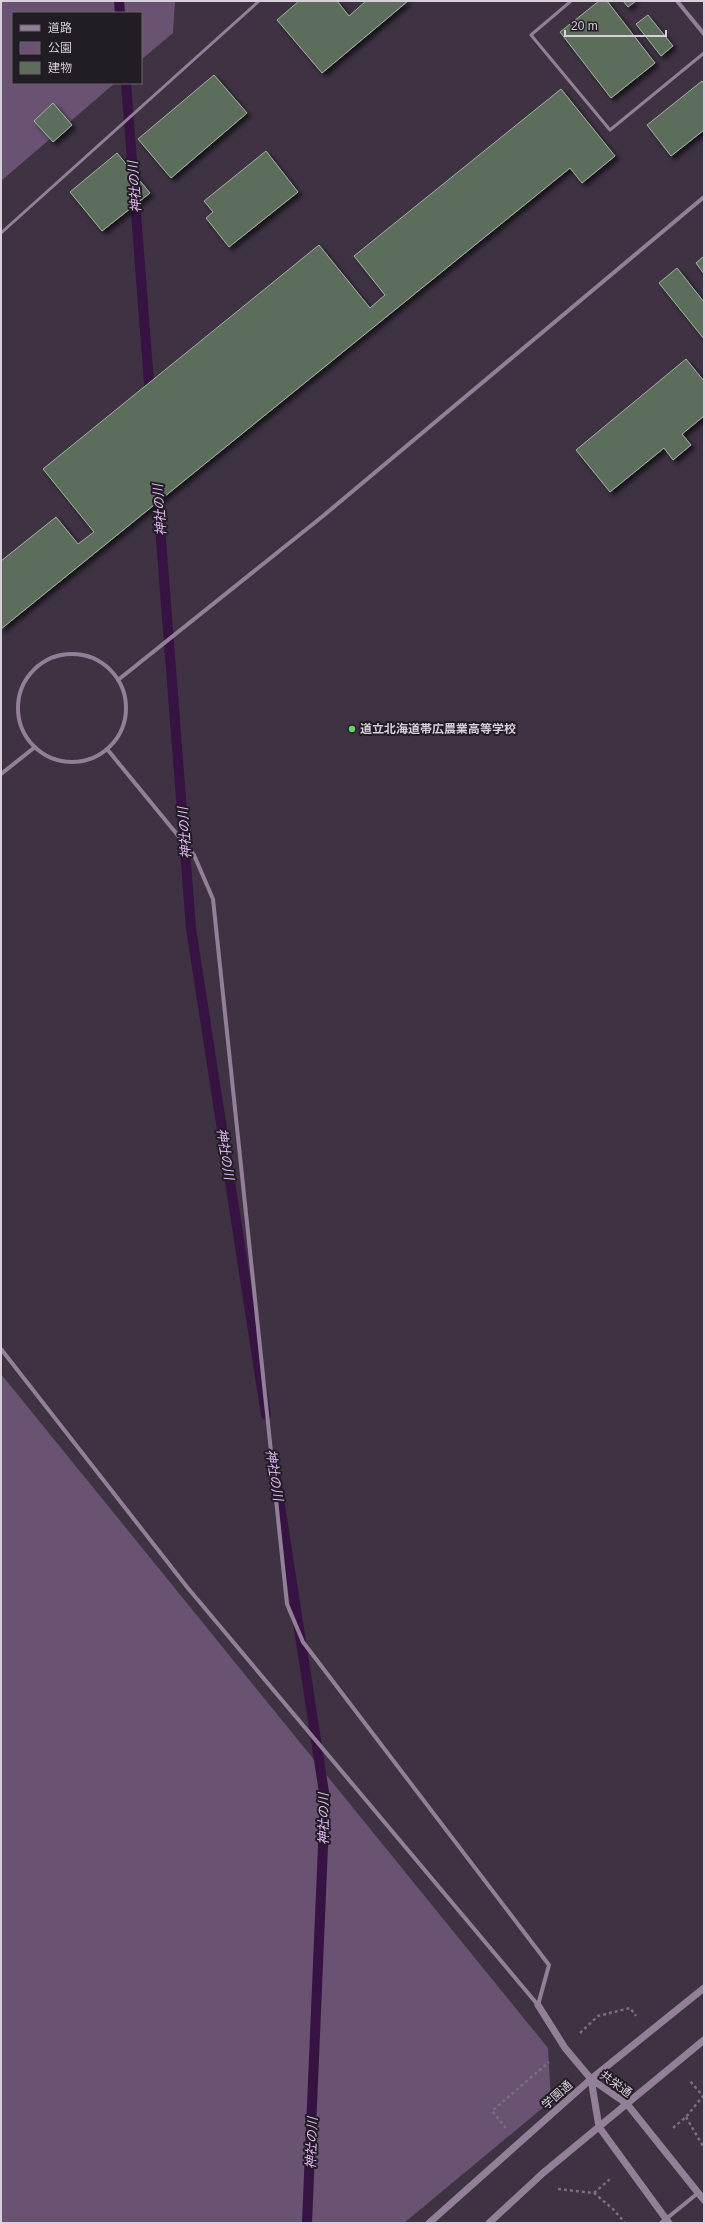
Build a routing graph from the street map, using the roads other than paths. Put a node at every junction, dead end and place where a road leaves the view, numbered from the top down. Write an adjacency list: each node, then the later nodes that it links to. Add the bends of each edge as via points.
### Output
1 (259, 1): 7 (lane)
2 (571, 1): 5 (lane, via 531,35 610,130)
3 (677, 1): 4 (street)
4 (704, 34)
5 (704, 53)
6 (704, 197): 8 (street, via 323,516)
7 (1, 233)
8 (118, 680): 9 (street, via 107,666 91,657 72,654 54,656 38,666 26,679 19,697 18,715 24,733); 10 (street, via 124,694 124,724 117,738)
9 (34, 748): 10 (street, via 62,762 78,762); 11 (street)
10 (107, 749): 14 (street, via 194,855 213,900 287,1604 303,1642 549,1965)
11 (1, 774)
12 (1, 1349): 14 (street, via 192,1593)
13 (704, 1988): 16 (street, 学園通)
14 (538, 2005): 16 (street, via 565,2048)
15 (704, 2040): 17 (street)
16 (591, 2079): 17 (street, 共栄通); 18 (street, 共栄通); 22 (street, 学園通)
17 (627, 2104): 18 (street); 19 (street, 共栄通)
18 (599, 2128): 21 (street, 共栄通); 23 (street, via 543,2173)
19 (698, 2193): 20 (street, 共栄通); 21 (street)
20 (704, 2200)
21 (665, 2222)
22 (429, 2223)
23 (489, 2223)

